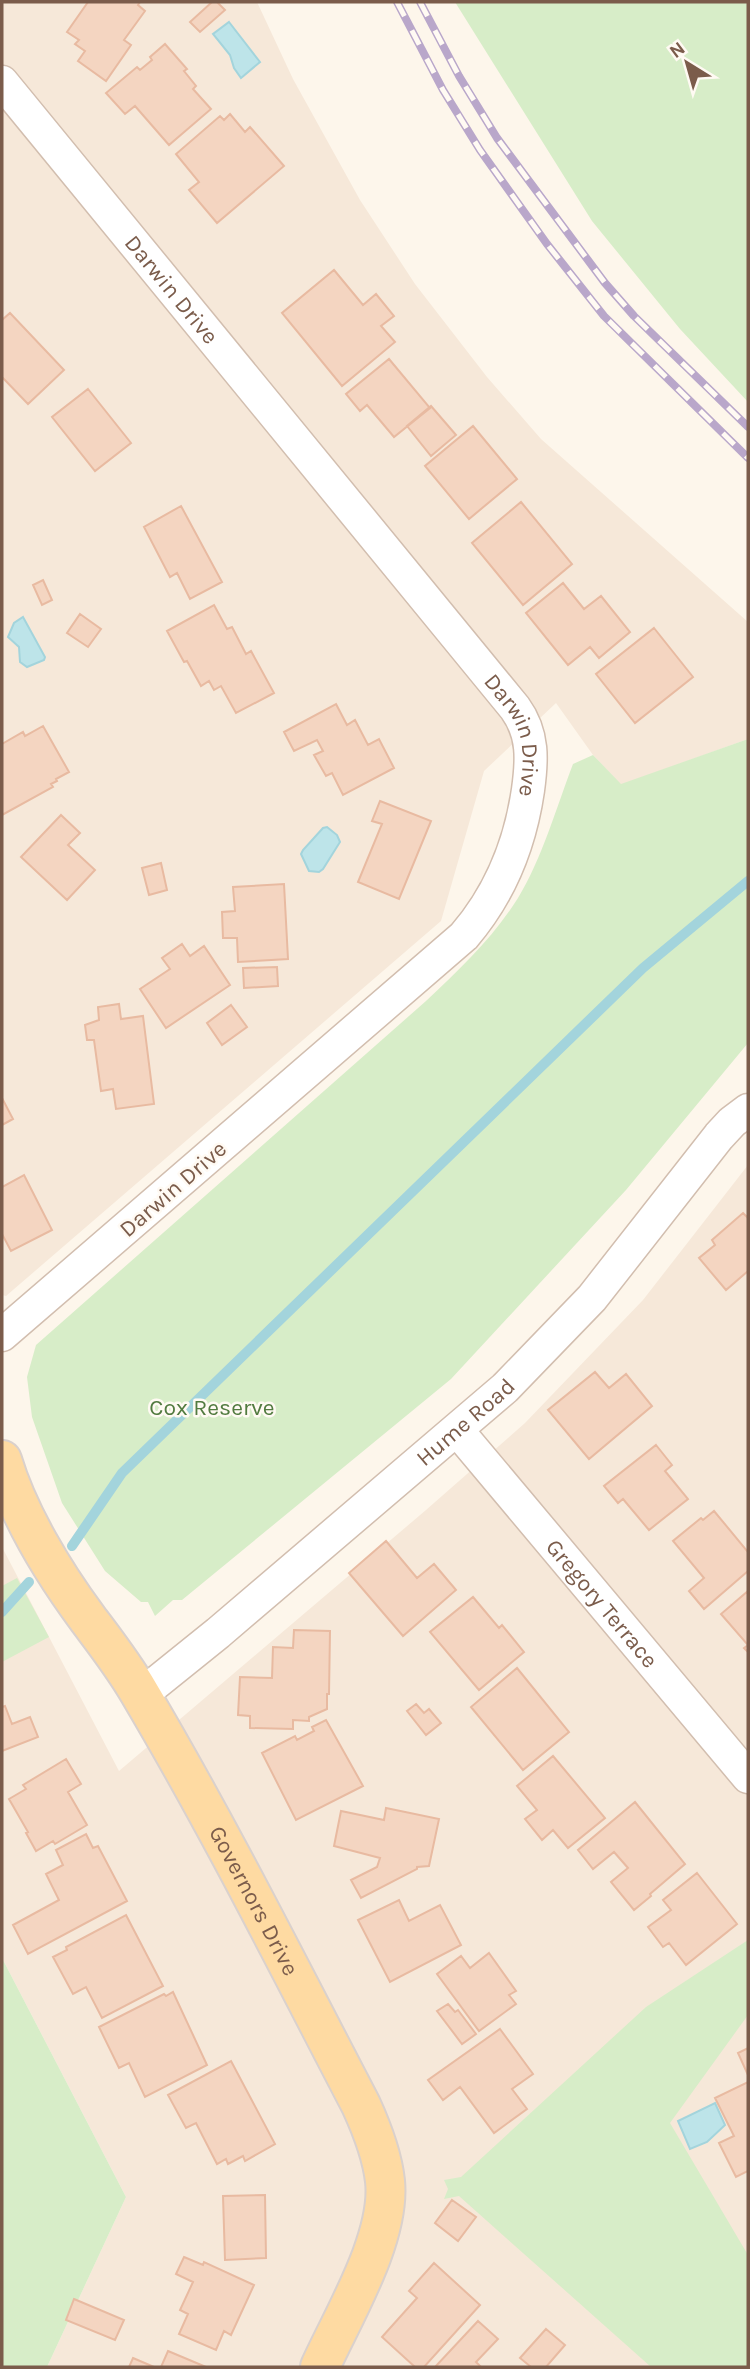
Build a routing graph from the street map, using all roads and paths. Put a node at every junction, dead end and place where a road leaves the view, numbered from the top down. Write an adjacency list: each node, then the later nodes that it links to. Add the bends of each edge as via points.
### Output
1 (2, 82): 3 (street, Darwin Drive, via 515,708 528,731 532,752 525,809 513,854 496,890 464,936)
2 (748, 1110): 4 (street, Hume Road, via 719,1136 569,1323)
3 (2, 1335)
4 (457, 1430): 6 (street, Hume Road); 7 (street, Gregory Terrace)
5 (2, 1460): 6 (main road, Governors Drive, via 20,1506 54,1567)
6 (141, 1695): 8 (main road, Governors Drive, via 195,1788 361,2105 379,2152 385,2183 381,2225)
7 (748, 1777)
8 (320, 2367)

